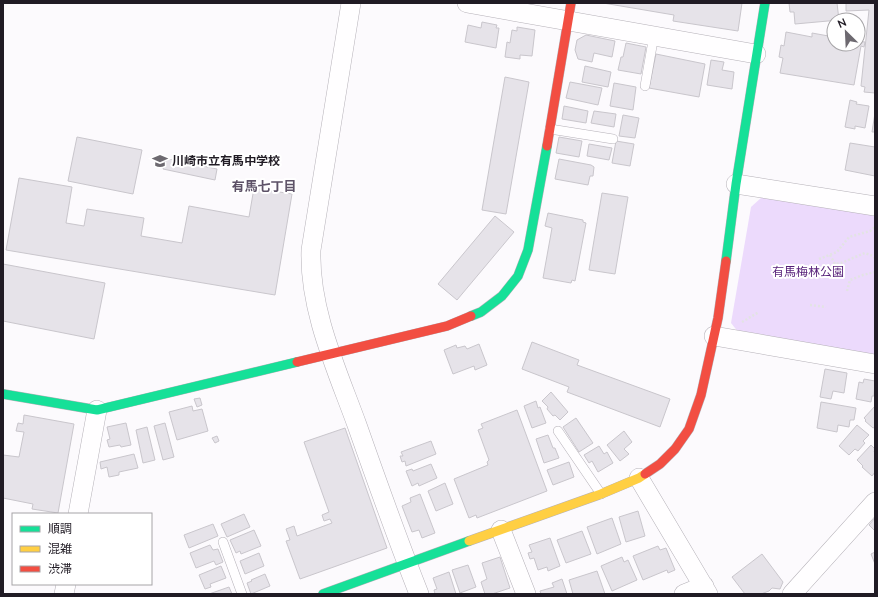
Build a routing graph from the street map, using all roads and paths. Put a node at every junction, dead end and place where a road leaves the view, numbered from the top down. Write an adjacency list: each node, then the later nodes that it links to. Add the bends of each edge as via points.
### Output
1 (351, 3): 21 (street, via 311,267 314,298)
2 (467, 3): 4 (street)
3 (765, 3): 6 (street)
4 (569, 12): 5 (street); 8 (street)
5 (654, 35): 6 (street); 7 (lane)
6 (756, 54): 10 (street)
7 (645, 86)
8 (550, 129): 9 (lane); 21 (street, via 528,250 518,276 502,296 481,312 448,326)
9 (613, 139)
10 (736, 184): 11 (street); 20 (street)
11 (875, 206)
12 (875, 228): 13 (path, via 849,237 837,252)
13 (830, 255): 14 (path, via 835,264 865,253); 15 (path)
14 (875, 258)
15 (819, 259)
16 (875, 272): 17 (path, via 850,280)
17 (847, 291)
18 (810, 305): 19 (path)
19 (826, 307)
20 (714, 336): 22 (street); 26 (street, via 701,395 689,429 660,464)
21 (331, 353): 24 (street); 32 (street)
22 (875, 364)
23 (3, 394): 24 (street)
24 (98, 410): 29 (street)
25 (558, 431): 27 (lane)
26 (639, 478): 27 (street); 33 (street)
27 (601, 494): 30 (street)
28 (875, 502): 39 (street)
29 (78, 513)
30 (501, 530): 32 (street); 37 (street)
31 (223, 542): 34 (lane)
32 (407, 564): 35 (street); 36 (street)
33 (706, 590): 38 (street)
34 (242, 594)
35 (323, 594)
36 (419, 594)
37 (526, 594)
38 (684, 594)
39 (792, 594)

